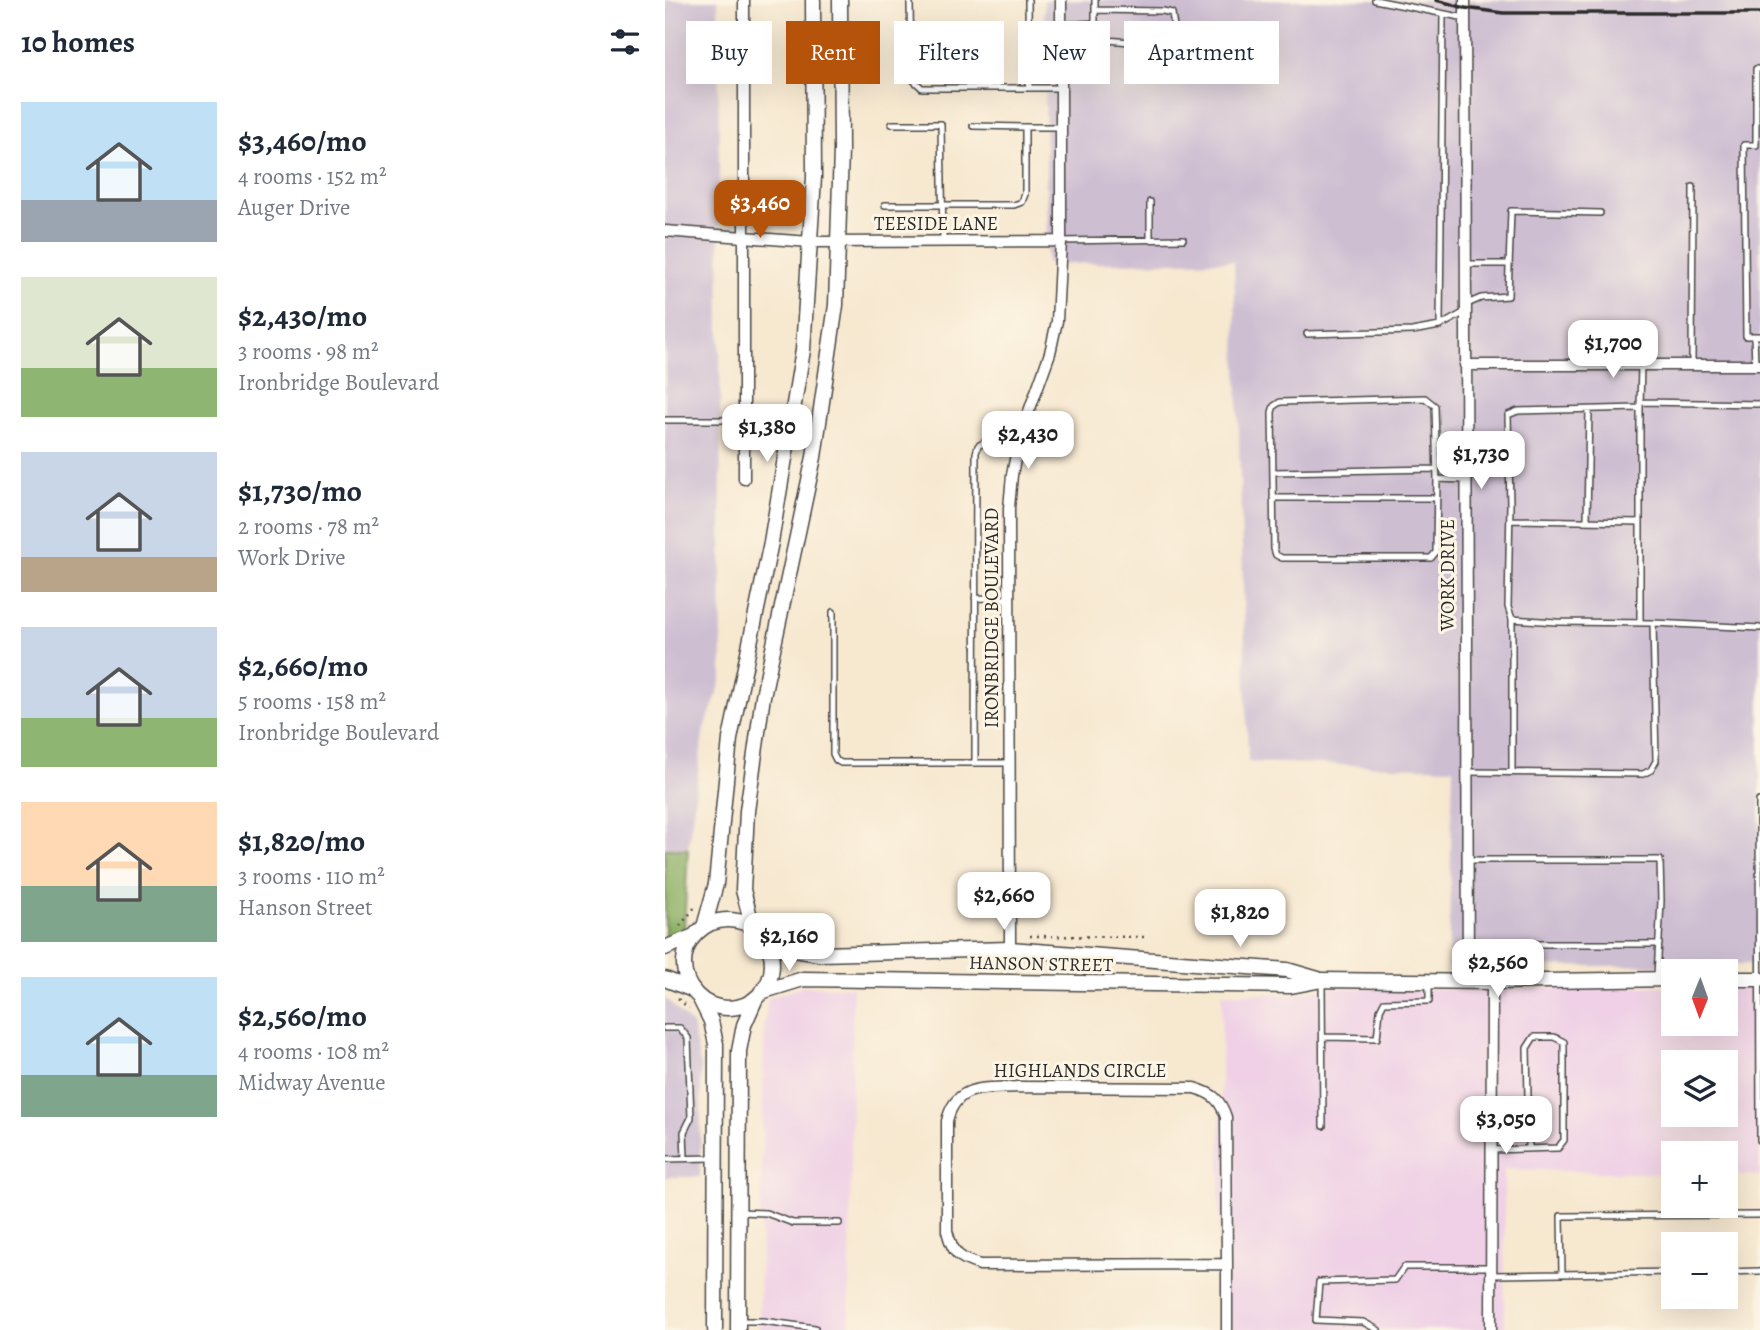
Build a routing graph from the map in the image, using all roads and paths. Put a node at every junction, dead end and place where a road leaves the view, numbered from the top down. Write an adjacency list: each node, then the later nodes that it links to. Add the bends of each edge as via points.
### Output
1 (744, 0): 30 (street)
2 (813, 0): 35 (street)
3 (840, 0): 36 (street)
4 (910, 0): 18 (lane, via 911,78 922,88)
5 (1028, 0): 18 (lane)
6 (1061, 0): 13 (street, IRONBRIDGE BOULEVARD)
7 (1095, 0): 10 (lane)
8 (1375, 0): 11 (lane)
9 (1465, 0): 12 (street, WORK DRIVE)
10 (1095, 10): 14 (lane); 15 (lane, via 1172,13 1175,34 1168,42)
11 (1443, 14): 12 (lane); 40 (lane)
12 (1465, 18): 37 (street, WORK DRIVE)
13 (1061, 21)
14 (1095, 21)
15 (1110, 40)
16 (1760, 69): 42 (lane, via 1756,69 1756,145 1744,145 1747,336)
17 (1061, 84): 19 (street, IRONBRIDGE BOULEVARD)
18 (1029, 88): 19 (lane)
19 (1061, 88): 23 (street, IRONBRIDGE BOULEVARD)
20 (892, 124): 27 (lane, via 941,124)
21 (973, 127): 22 (lane)
22 (1025, 127): 23 (lane); 27 (lane, via 1022,202)
23 (1061, 127): 32 (street, IRONBRIDGE BOULEVARD)
24 (1693, 187): 44 (lane)
25 (1150, 202): 33 (lane)
26 (885, 205): 27 (lane)
27 (942, 205): 34 (lane)
28 (1600, 213): 38 (lane, via 1511,211)
29 (665, 231): 30 (street, TEESIDE LANE)
30 (745, 236): 35 (street, TEESIDE LANE); 51 (street)
31 (1183, 239): 33 (lane)
32 (1061, 240): 33 (lane); 34 (street, TEESIDE LANE); 52 (street, IRONBRIDGE BOULEVARD, via 1057,321)
33 (1150, 240)
34 (943, 241): 36 (street, TEESIDE LANE)
35 (810, 242): 36 (street, TEESIDE LANE); 79 (street, via 803,350 771,542 730,739 716,884)
36 (838, 242): 78 (street, via 836,305 814,457 763,696 747,811 743,890)
37 (1465, 264): 38 (lane); 39 (street, WORK DRIVE)
38 (1509, 264): 39 (lane, via 1508,296 1481,298)
39 (1465, 308): 40 (lane); 45 (street, WORK DRIVE)
40 (1440, 326): 41 (lane)
41 (1307, 334)
42 (1757, 336): 46 (lane)
43 (1641, 364): 44 (street); 45 (street); 48 (lane)
44 (1692, 364): 46 (street)
45 (1465, 365): 57 (street, WORK DRIVE)
46 (1757, 365)
47 (1760, 404): 48 (lane)
48 (1640, 405): 49 (lane); 62 (lane)
49 (1589, 410): 60 (lane, via 1508,415); 61 (lane)
50 (665, 419): 51 (lane)
51 (745, 420): 55 (street)
52 (1016, 452): 63 (lane, via 985,442 976,453); 64 (street, IRONBRIDGE BOULEVARD, via 1009,508)
53 (1437, 469): 54 (lane); 54 (lane, via 1435,405 1425,398 1280,402 1272,412); 56 (lane)
54 (1273, 472): 58 (lane)
55 (744, 479)
56 (1437, 479): 57 (lane); 59 (lane)
57 (1465, 480): 73 (street, WORK DRIVE)
58 (1273, 498): 59 (lane); 59 (lane, via 1274,549 1282,558 1431,558 1436,552)
59 (1437, 498)
60 (1510, 520): 61 (lane); 66 (lane, via 1508,607)
61 (1587, 521): 62 (lane)
62 (1640, 522): 67 (lane)
63 (975, 598): 64 (lane); 70 (lane)
64 (1009, 599): 71 (street, IRONBRIDGE BOULEVARD)
65 (833, 612): 70 (lane, via 836,760)
66 (1512, 619): 67 (lane); 72 (lane)
67 (1640, 623): 68 (lane)
68 (1653, 623): 69 (lane); 72 (lane, via 1656,761 1651,770 1643,774)
69 (1760, 628)
70 (975, 763): 71 (lane)
71 (1010, 763): 83 (street, IRONBRIDGE BOULEVARD)
72 (1512, 771): 73 (lane)
73 (1467, 772): 75 (street, WORK DRIVE)
74 (1759, 801): 92 (lane)
75 (1468, 860): 84 (lane, via 1660,860); 87 (street, WORK DRIVE)
76 (697, 904): 80 (path)
77 (762, 915): 82 (path, via 777,929)
78 (753, 928): 79 (street, via 728,920); 85 (street)
79 (699, 931): 86 (street); 98 (street, via 687,946 684,969)
80 (673, 932)
81 (1149, 937): 83 (path)
82 (798, 938)
83 (1010, 943): 85 (street, HANSON STREET, via 820,954); 93 (street, HANSON STREET, via 1287,970)
84 (1659, 944): 87 (lane, via 1482,944); 89 (lane)
85 (768, 946): 99 (street, via 771,970)
86 (665, 948)
87 (1468, 949): 95 (street, WORK DRIVE)
88 (665, 979): 98 (street, HANSON STREET)
89 (1657, 979): 90 (street, HANSON STREET); 96 (street, HANSON STREET)
90 (1661, 979)
91 (1738, 979): 92 (street)
92 (1760, 979): 104 (lane)
93 (1322, 980): 94 (street, HANSON STREET); 99 (street, HANSON STREET, via 1291,986 803,979); 102 (lane)
94 (1429, 981): 95 (street, HANSON STREET); 102 (lane, via 1429,1002 1384,1002 1377,1038)
95 (1468, 982): 96 (street, HANSON STREET)
96 (1492, 982): 106 (street)
97 (669, 994): 100 (path)
98 (696, 994): 99 (street, HANSON STREET, via 721,1007 733,1007); 108 (street, via 711,1021 716,1044)
99 (759, 995): 110 (street, via 744,1025 739,1051)
100 (695, 1017)
101 (665, 1028): 107 (lane, via 680,1028 688,1038 691,1118 684,1132)
102 (1324, 1037): 103 (lane)
103 (1323, 1126)
104 (1760, 1140)
105 (1528, 1148): 105 (lane, via 1558,1148 1564,1140 1564,1042 1555,1037 1534,1037 1527,1048); 106 (lane)
106 (1490, 1150): 114 (street)
107 (685, 1157): 108 (lane); 109 (lane)
108 (716, 1158): 121 (street)
109 (665, 1159)
110 (738, 1212): 112 (lane, via 766,1213 793,1223); 119 (street)
111 (1760, 1215): 118 (lane, via 1561,1216)
112 (839, 1223)
113 (1227, 1264): 113 (street, HIGHLANDS CIRCLE, via 1226,1117 1221,1102 1210,1093 1193,1088 976,1089 961,1094 950,1107 947,1231 951,1248 963,1259 980,1265); 122 (street, HIGHLANDS CIRCLE)
114 (1490, 1271): 118 (lane); 123 (lane, via 1403,1267 1395,1280 1319,1282 1316,1320 1363,1322); 124 (street)
115 (1760, 1271): 117 (lane)
116 (1661, 1272): 118 (lane)
117 (1738, 1272)
118 (1562, 1274)
119 (738, 1326): 120 (lane, via 763,1321)
120 (815, 1328)
121 (715, 1330)
122 (1227, 1330)
123 (1378, 1330)
124 (1490, 1330)

